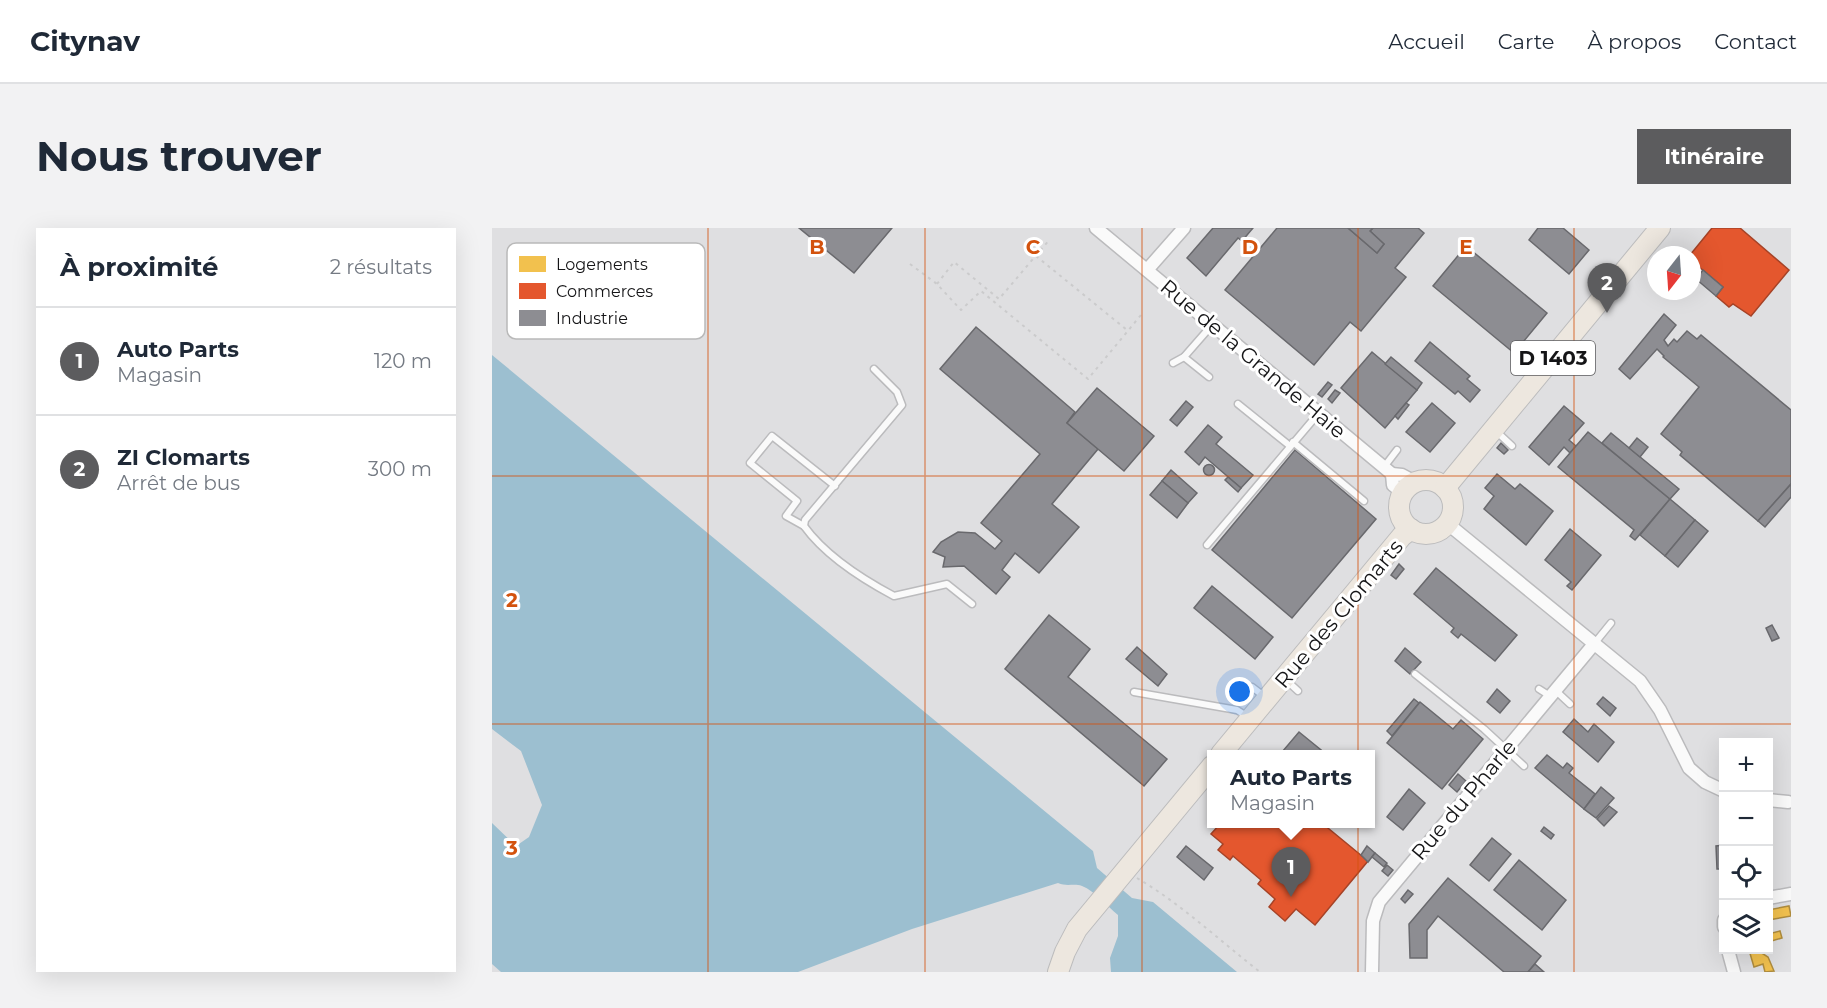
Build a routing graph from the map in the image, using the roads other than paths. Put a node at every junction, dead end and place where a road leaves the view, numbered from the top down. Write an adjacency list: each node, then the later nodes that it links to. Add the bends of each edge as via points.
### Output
1 (1096, 228): 4 (street, Rue de la Grande Haie)
2 (1184, 228): 4 (street)
3 (1660, 228): 12 (main road, D 1403)
4 (1147, 270): 5 (street, Rue de la Grande Haie)
5 (1212, 325): 6 (lane); 11 (street, Rue de la Grande Haie)
6 (1184, 357): 7 (lane); 9 (lane)
7 (1173, 363)
8 (874, 369): 17 (lane, via 897,392 902,405)
9 (1209, 377)
10 (1238, 404): 13 (lane)
11 (1319, 413): 13 (lane); 16 (street, Rue de la Grande Haie)
12 (1494, 430): 14 (lane); 19 (main road, D 1403)
13 (1291, 444): 20 (lane); 24 (lane)
14 (1512, 446)
15 (1397, 450): 16 (lane)
16 (1388, 470): 18 (street, Rue de la Grande Haie, via 1402,475)
17 (835, 486): 22 (lane); 22 (lane, via 772,436 750,464 797,501 786,516)
18 (1409, 488): 19 (main road, via 1431,480); 23 (main road, via 1400,501 1401,516)
19 (1445, 488): 21 (main road, via 1454,509)
20 (1364, 501)
21 (1448, 524): 23 (main road, via 1426,534); 27 (street)
22 (804, 526): 25 (lane, via 863,579 894,596 947,584)
23 (1411, 529): 33 (main road, Rue des Clomarts, via 1291,685 1260,693)
24 (1207, 545)
25 (972, 604)
26 (1611, 623): 27 (lane)
27 (1594, 644): 31 (street, Rue du Pharle); 38 (street, via 1640,681 1660,710 1689,768)
28 (1415, 674): 35 (lane)
29 (1539, 689): 31 (lane)
30 (1134, 692): 33 (lane, via 1237,710)
31 (1552, 693): 32 (lane); 35 (street, Rue du Pharle)
32 (1570, 704)
33 (1251, 719): 34 (main road, Rue des Clomarts)
34 (1224, 750)
35 (1505, 750): 36 (lane); 45 (street, Rue du Pharle, via 1379,902 1373,921)
36 (1524, 766)
37 (1207, 772): 44 (main road, via 1128,875 1077,930)
38 (1719, 789)
39 (1773, 800): 40 (street)
40 (1788, 802)
41 (1791, 894): 42 (street)
42 (1773, 897)
43 (1729, 954): 46 (street)
44 (1058, 972)
45 (1372, 972)
46 (1734, 972)

